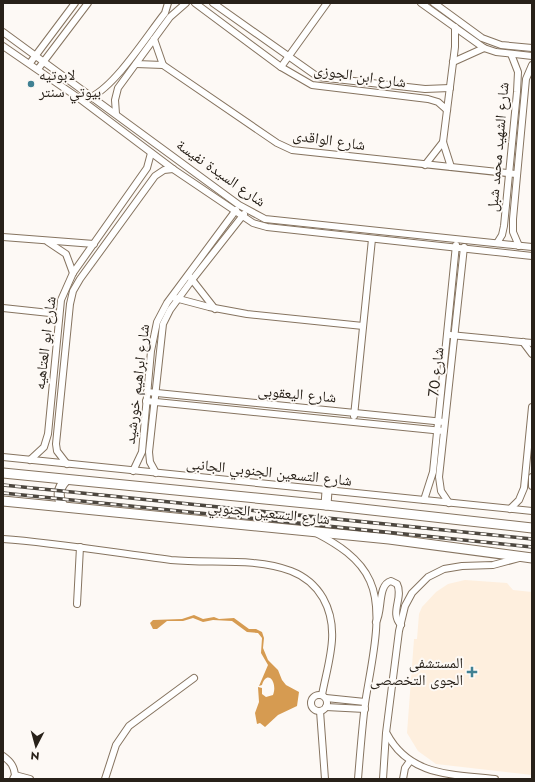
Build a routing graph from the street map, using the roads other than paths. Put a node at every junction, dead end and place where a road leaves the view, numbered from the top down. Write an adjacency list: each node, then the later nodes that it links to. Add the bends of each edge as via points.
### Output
1 (67, 3): 12 (street)
2 (75, 3): 12 (street)
3 (88, 3): 26 (street)
4 (168, 3): 11 (street)
5 (186, 3): 13 (street)
6 (195, 3): 32 (street, شارع ابن الجوزى)
7 (213, 3): 25 (street, شارع ابن الجوزى)
8 (327, 3): 25 (street)
9 (421, 3): 14 (street)
10 (434, 3): 17 (street, via 482,38)
11 (165, 13): 13 (street); 34 (street)
12 (67, 14): 23 (street)
13 (170, 17): 16 (street)
14 (455, 27): 19 (street); 27 (street)
15 (3, 32): 23 (street, شارع السيدة نفيسة)
16 (154, 39): 29 (street); 30 (street)
17 (498, 44): 20 (street); 21 (street)
18 (3, 46): 28 (street, شارع السيدة نفيسة)
19 (484, 48): 21 (street); 27 (street)
20 (532, 48)
21 (496, 52): 22 (street)
22 (511, 54): 24 (street); 45 (street, شارع الشهيد محمد شبل, via 516,64 518,79)
23 (36, 55): 26 (street, شارع السيدة نفيسة); 28 (street)
24 (532, 56)
25 (288, 57): 32 (street); 36 (street, شارع ابن الجوزى, via 310,73 325,79 424,89)
26 (44, 61): 33 (street); 37 (street, شارع السيدة نفيسة)
27 (453, 62): 36 (street)
28 (30, 63): 33 (street, شارع السيدة نفيسة)
29 (136, 64): 30 (street); 35 (street)
30 (163, 64): 42 (street, شارع الواقدى, via 288,149)
31 (532, 64): 46 (street, شارع الشهيد محمد شبل, via 526,79)
32 (281, 67): 38 (street, شارع ابن الجوزى, via 318,86 428,99 438,102)
33 (38, 69): 41 (street, شارع السيدة نفيسة)
34 (116, 77): 35 (street); 37 (street, via 104,90)
35 (122, 82): 39 (street, via 116,92)
36 (450, 88): 38 (street)
37 (91, 97): 39 (street, شارع السيدة نفيسة)
38 (447, 110): 40 (street)
39 (116, 114): 47 (street, شارع السيدة نفيسة)
40 (443, 142): 42 (street); 43 (street)
41 (151, 153): 44 (street, شارع السيدة نفيسة); 57 (street, شارع ابو العتاهيه, via 148,168)
42 (425, 164): 43 (street, شارع الواقدى)
43 (451, 167): 45 (street, شارع الواقدى)
44 (173, 169): 49 (street, شارع السيدة نفيسة); 89 (street, شارع ابو العتاهيه, via 164,170 155,176 80,279 74,291 65,342 56,444 57,451)
45 (509, 173): 46 (street, شارع الواقدى); 56 (street, شارع الشهيد محمد شبل, via 503,231)
46 (516, 174): 58 (street, شارع الشهيد محمد شبل, via 513,232)
47 (239, 205): 48 (street, شارع السيدة نفيسة); 49 (street, شارع ابراهيم خورشيد)
48 (247, 210): 50 (street, شارع ابراهيم خورشيد); 53 (street, شارع السيدة نفيسة, via 272,220)
49 (234, 212): 50 (street, شارع السيدة نفيسة); 64 (street, شارع ابراهيم خورشيد)
50 (242, 216): 52 (street, شارع السيدة نفيسة, via 267,227); 64 (street, شارع ابراهيم خورشيد)
51 (3, 237): 54 (street)
52 (372, 239): 60 (street, شارع السيدة نفيسة); 72 (street)
53 (456, 240): 55 (street, شارع السيدة نفيسة); 60 (street, شارع 70)
54 (47, 241): 57 (street); 63 (street, via 66,254)
55 (465, 241): 56 (street, شارع السيدة نفيسة); 61 (street, شارع 70)
56 (497, 243): 58 (street, شارع السيدة نفيسة)
57 (94, 244): 63 (street, شارع ابو العتاهيه)
58 (520, 246): 59 (street, شارع السيدة نفيسة)
59 (532, 247)
60 (455, 248): 61 (street, شارع السيدة نفيسة); 73 (street, شارع 70)
61 (464, 249): 62 (street, شارع السيدة نفيسة); 73 (street, شارع 70)
62 (532, 256)
63 (73, 274): 69 (street, شارع ابو العتاهيه, via 63,295)
64 (190, 278): 65 (street, شارع ابراهيم خورشيد); 66 (street, شارع ابراهيم خورشيد); 67 (street)
65 (172, 296): 66 (street); 70 (street, شارع ابراهيم خورشيد)
66 (178, 300): 67 (street); 71 (street, شارع ابراهيم خورشيد)
67 (215, 309): 72 (street)
68 (5, 310): 69 (street)
69 (59, 314): 88 (street, شارع ابو العتاهيه, via 48,434 44,446)
70 (157, 322): 71 (street); 77 (street, شارع ابراهيم خورشيد)
71 (163, 324): 78 (street, شارع ابراهيم خورشيد)
72 (363, 326): 82 (street)
73 (450, 335): 74 (street); 84 (street, شارع 70)
74 (523, 342): 75 (street); 76 (street)
75 (532, 344)
76 (532, 354)
77 (147, 392): 78 (street, شارع اليعقوبى); 79 (street, شارع ابراهيم خورشيد)
78 (155, 393): 80 (street, شارع ابراهيم خورشيد); 82 (street, شارع اليعقوبى)
79 (146, 401): 80 (street, شارع اليعقوبى); 90 (street, شارع ابراهيم خورشيد, via 142,452)
80 (154, 402): 83 (street, شارع اليعقوبى); 92 (street, شارع ابراهيم خورشيد, via 149,457)
81 (532, 407): 85 (street)
82 (354, 413): 83 (street); 84 (street, شارع اليعقوبى)
83 (353, 421): 86 (street, شارع اليعقوبى)
84 (441, 422): 86 (street, شارع 70)
85 (531, 423): 102 (street, via 524,488 519,500)
86 (440, 431): 97 (street, شارع 70, via 433,472); 99 (street, شارع 70, via 439,484)
87 (3, 458): 88 (street, شارع التسعين الجنوبي الجانبى)
88 (30, 460): 89 (street, شارع التسعين الجنوبي الجانبى)
89 (67, 464): 90 (street, شارع التسعين الجنوبي الجانبى)
90 (133, 471): 92 (street, شارع التسعين الجنوبي الجانبى)
91 (3, 473): 94 (highway, شارع التسعين الجنوبي)
92 (156, 473): 96 (street, شارع التسعين الجنوبي الجانبى)
93 (532, 477): 95 (street)
94 (66, 480): 100 (highway, شارع التسعين الجنوبي); 101 (highway, via 58,495)
95 (532, 486)
96 (327, 491): 97 (street, شارع التسعين الجنوبي الجانبى); 100 (highway)
97 (424, 500): 99 (street, شارع التسعين الجنوبي الجانبى)
98 (3, 501): 101 (highway, شارع التسعين الجنوبي)
99 (449, 503): 102 (street, شارع التسعين الجنوبي الجانبى)
100 (326, 505): 104 (highway, شارع التسعين الجنوبي)
101 (63, 506): 105 (highway, شارع التسعين الجنوبي)
102 (510, 509): 103 (street, شارع التسعين الجنوبي الجانبى)
103 (532, 511)
104 (532, 528)
105 (313, 532): 108 (highway, شارع التسعين الجنوبي); 110 (street, via 340,548 363,570 373,588)
106 (3, 539): 107 (street)
107 (80, 547): 109 (street); 113 (street, via 171,560 258,564 278,567 300,575 312,584 323,598 333,626)
108 (528, 557): 111 (street, via 505,564 453,567 435,573 422,581 412,593)
109 (77, 604)
110 (375, 624): 111 (street, via 380,613 383,587 391,581 399,586 396,616); 114 (street)
111 (400, 625): 118 (street)
112 (194, 678): 123 (street, via 129,726 116,745)
113 (324, 696): 114 (street); 115 (street); 117 (street, via 314,695 310,702 312,709)
114 (365, 702): 116 (street)
115 (326, 707): 116 (street); 117 (street)
116 (364, 709): 125 (street)
117 (320, 711): 124 (street)
118 (386, 733): 120 (street, via 394,746); 126 (street)
119 (3, 756): 121 (street, via 12,764)
120 (410, 761): 127 (street, via 405,768); 128 (street, via 435,772)
121 (14, 777): 122 (street)
122 (30, 779)
123 (105, 779)
124 (325, 779)
125 (358, 779)
126 (383, 779)
127 (403, 779)
128 (496, 779)

